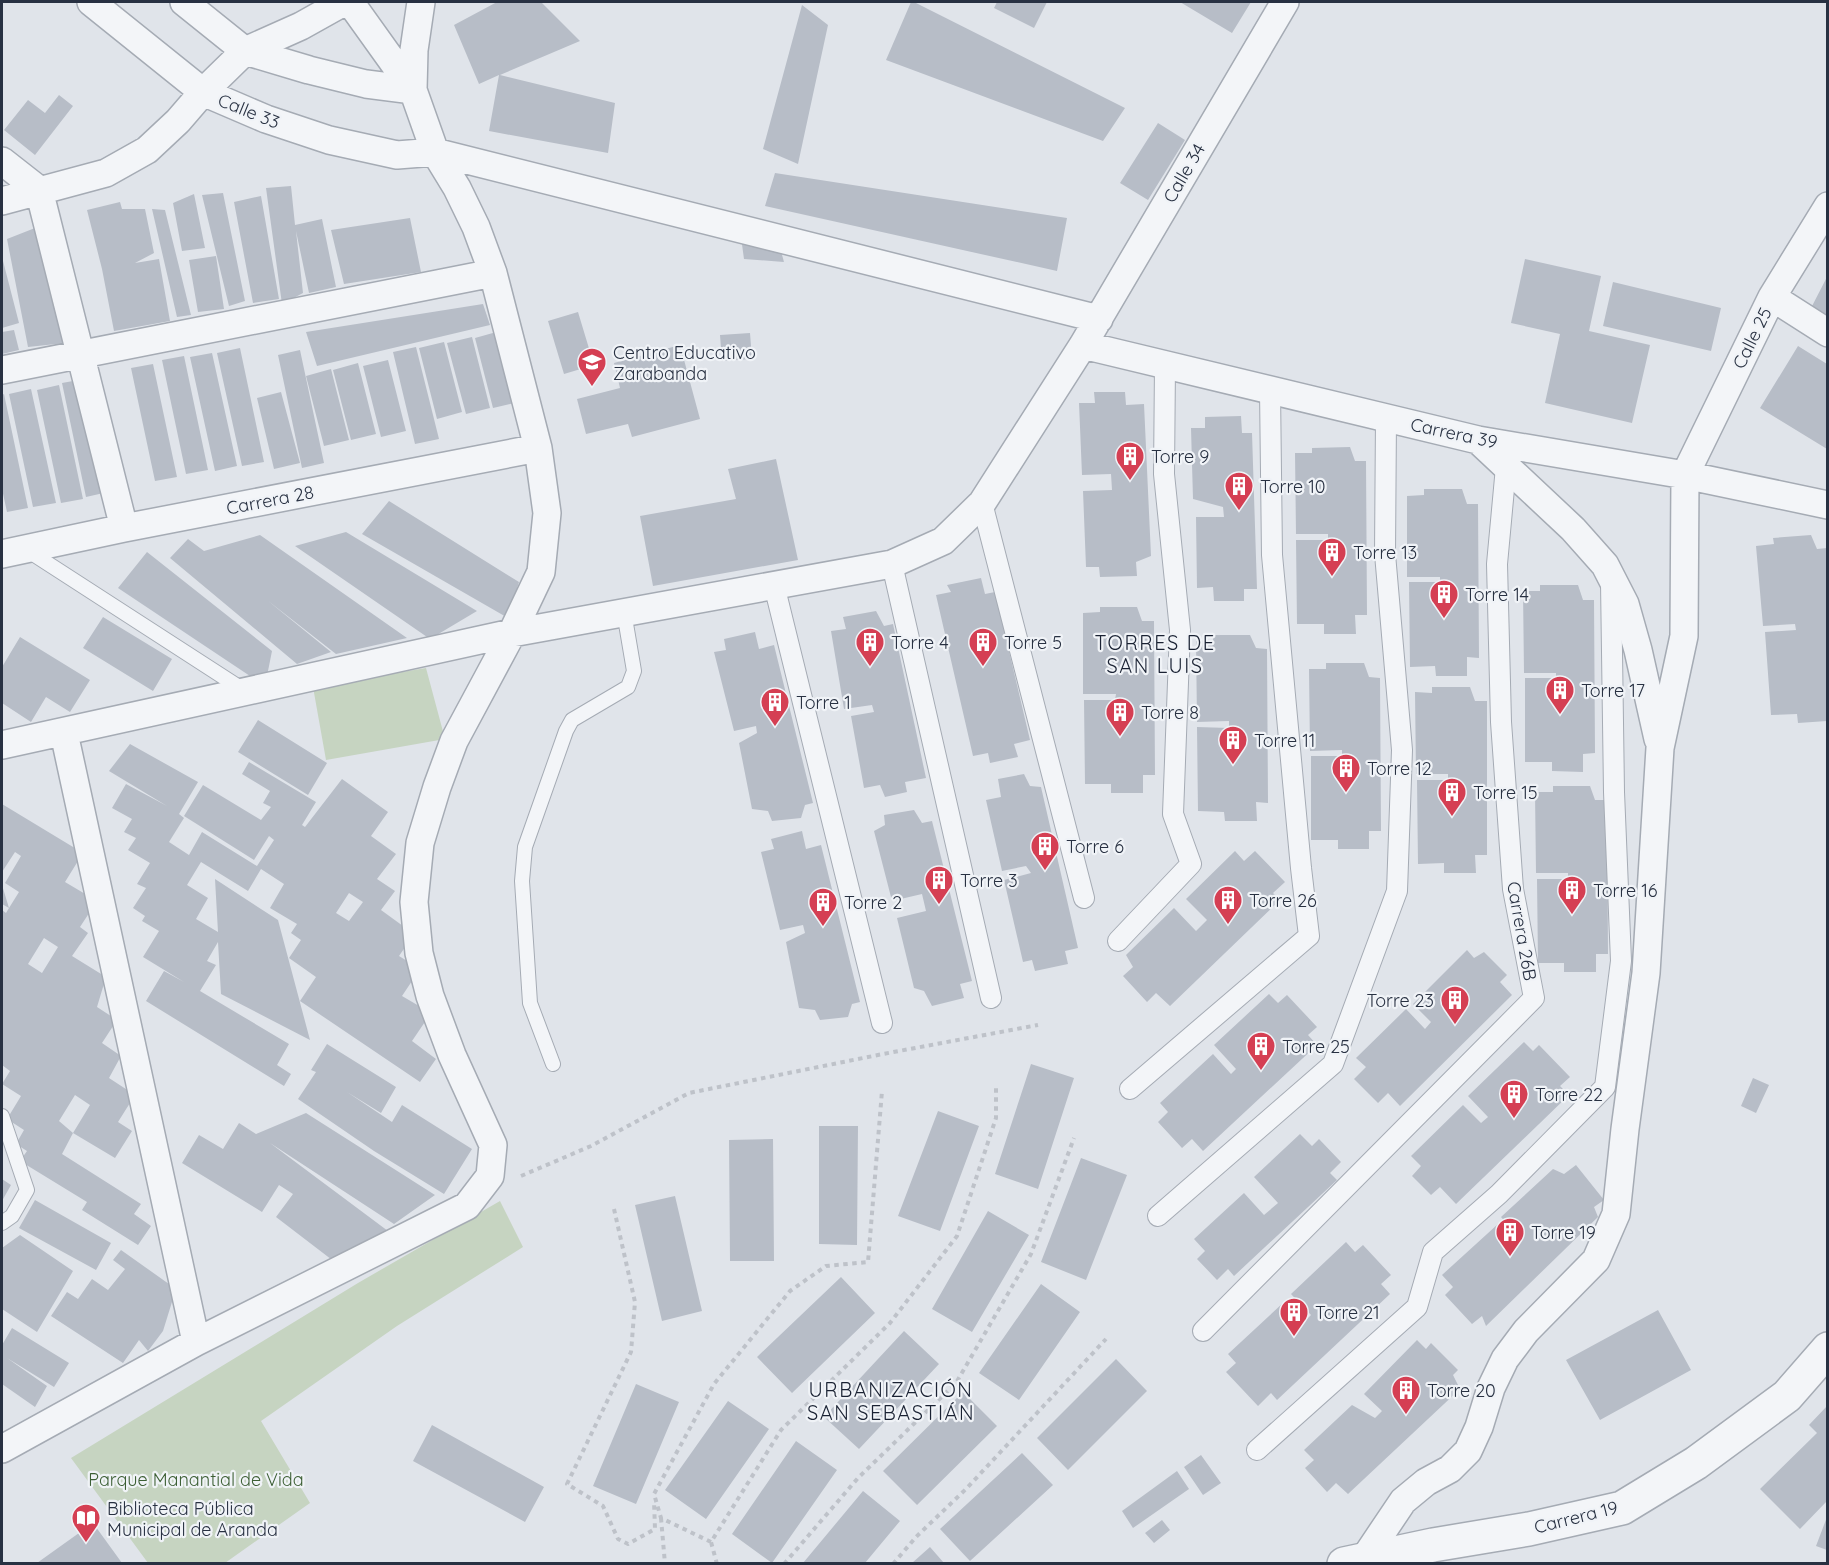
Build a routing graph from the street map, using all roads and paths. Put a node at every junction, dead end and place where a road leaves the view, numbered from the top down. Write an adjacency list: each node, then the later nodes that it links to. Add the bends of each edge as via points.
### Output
1 (91, 2): 9 (street, Calle 33)
2 (184, 2): 7 (street)
3 (344, 2): 7 (street)
4 (350, 2): 8 (street)
5 (421, 2): 8 (street)
6 (1285, 2): 17 (street, Calle 34)
7 (245, 51): 8 (street, via 366,84); 9 (street)
8 (413, 90): 10 (street)
9 (203, 92): 10 (street, Calle 33, via 328,140 397,155); 12 (street, via 147,150 106,173)
10 (435, 152): 15 (street, via 476,227); 17 (street, Calle 33)
11 (2, 161): 12 (street)
12 (39, 190): 13 (street); 20 (street)
13 (2, 201)
14 (1827, 206): 16 (street, Calle 25)
15 (493, 273): 20 (street); 26 (street)
16 (1772, 297): 18 (street); 28 (street, Calle 25)
17 (1099, 319): 19 (street, Calle 34)
18 (1827, 333)
19 (1083, 345): 21 (street, Carrera 39); 29 (street, Calle 34)
20 (80, 354): 22 (street); 31 (street)
21 (1165, 365): 23 (street, Carrera 39); 43 (street, via 1164,474 1180,630 1173,814 1191,864)
22 (2, 370)
23 (1270, 390): 24 (street, Carrera 39); 49 (street, via 1272,555 1309,936)
24 (1386, 418): 25 (street, Carrera 39); 55 (street, via 1385,554 1402,750 1397,891 1333,1064)
25 (1478, 440): 27 (street); 28 (street, Carrera 39)
26 (538, 448): 31 (street, Carrera 28); 37 (street, via 547,513 540,572)
27 (1506, 467): 34 (street, via 1572,529); 57 (street, Carrera 26B, via 1497,564 1501,722 1513,889 1534,998)
28 (1685, 475): 30 (street, Carrera 39); 41 (street, via 1684,636)
29 (982, 503): 33 (street, Calle 34, via 942,542); 42 (street)
30 (1827, 505)
31 (124, 528): 32 (street, Carrera 28)
32 (13, 552): 38 (lane)
33 (892, 564): 35 (street, Calle 34); 44 (street)
34 (1611, 576): 41 (street, via 1625,604 1638,650); 62 (street, via 1621,961 1605,1087 1499,1194 1433,1252 1417,1307)
35 (774, 585): 36 (street, Calle 34); 45 (street)
36 (624, 612): 37 (street, Calle 34); 47 (lane, via 633,678 628,687 572,720 525,847 522,881 530,1003)
37 (512, 633): 38 (street, Calle 34); 53 (street, via 454,741 420,843 414,902 419,953 430,996 493,1145)
38 (247, 692): 39 (street, Calle 34)
39 (64, 733): 40 (street, Calle 34); 59 (street)
40 (2, 745)
41 (1659, 748): 66 (street, via 1646,973 1616,1214 1596,1260 1526,1331 1505,1359 1468,1451 1450,1469 1403,1501)
42 (1084, 898)
43 (1118, 941)
44 (991, 998)
45 (882, 1023)
46 (1038, 1025): 53 (path, via 689,1093 591,1146 523,1176)
47 (553, 1064)
48 (996, 1085): 65 (path, via 996,1118 957,1236 890,1323 781,1430)
49 (1130, 1089)
50 (882, 1091): 63 (path, via 868,1262 826,1266 790,1291 714,1384)
51 (2, 1116): 56 (lane, via 27,1190 12,1216)
52 (1074, 1138): 69 (path, via 1031,1254 956,1383 858,1478)
53 (490, 1176): 59 (street, via 467,1206)
54 (614, 1209): 63 (path, via 635,1302 631,1352 567,1484 603,1506 618,1539 628,1544 655,1529)
55 (1158, 1216)
56 (2, 1223)
57 (1203, 1331)
58 (1106, 1339): 70 (path)
59 (196, 1342): 61 (street)
60 (1827, 1349): 66 (street, Carrera 19, via 1787,1396 1696,1463 1622,1508)
61 (2, 1449)
62 (1257, 1450)
63 (654, 1494): 64 (path)
64 (662, 1518): 65 (path); 67 (path)
65 (711, 1542): 68 (path)
66 (1354, 1561)
67 (666, 1563)
68 (717, 1563)
69 (784, 1563)
70 (893, 1563)

